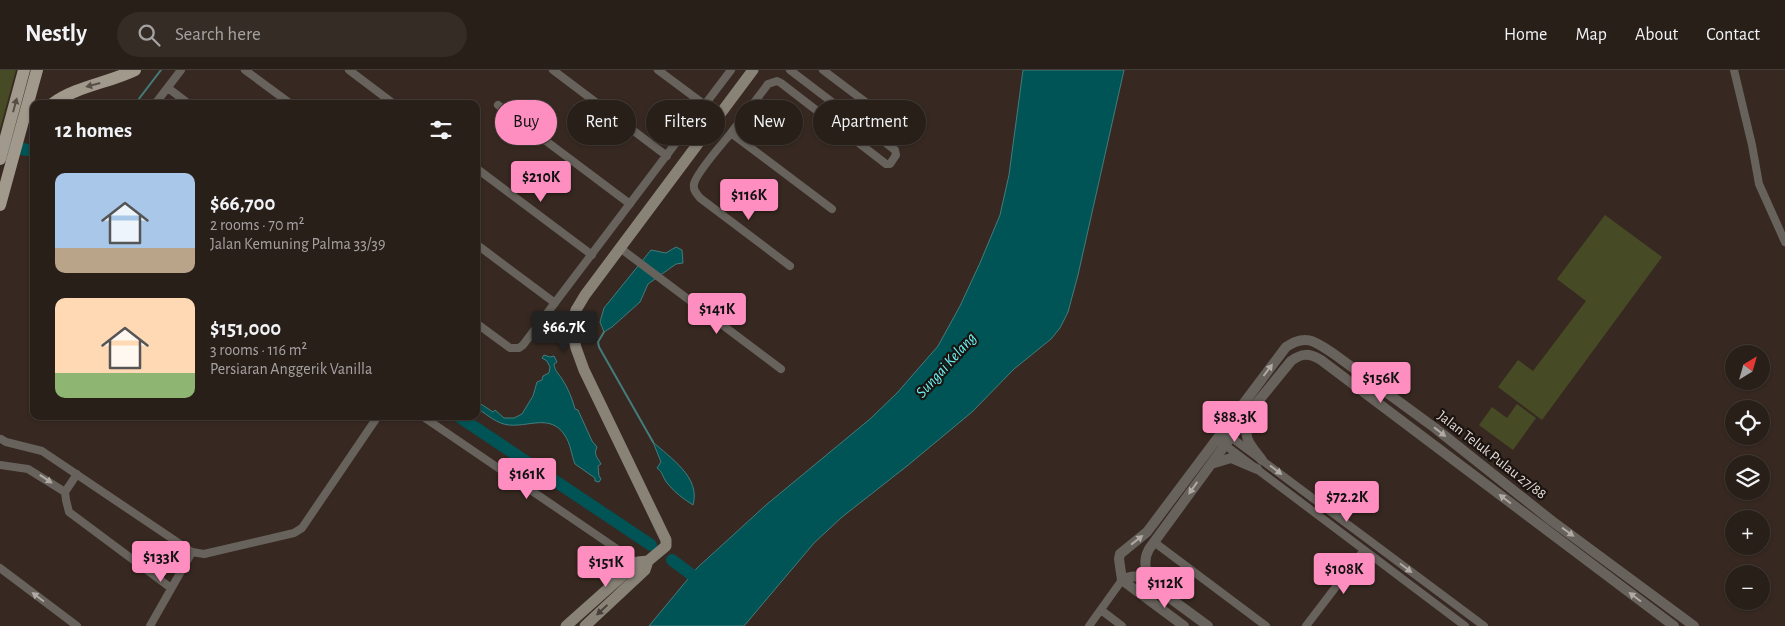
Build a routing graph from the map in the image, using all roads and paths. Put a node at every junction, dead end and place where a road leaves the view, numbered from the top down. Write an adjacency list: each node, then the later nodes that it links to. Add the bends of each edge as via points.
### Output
1 (24, 70): 30 (main road, one-way to 1)
2 (38, 70): 30 (main road)
3 (135, 70): 15 (main road, one-way to 15)
4 (181, 70): 14 (street)
5 (245, 70): 18 (street)
6 (349, 70): 19 (street)
7 (553, 70): 32 (street)
8 (658, 70): 20 (street)
9 (731, 70): 21 (street)
10 (753, 70): 39 (main road)
11 (790, 70): 22 (street)
12 (824, 70): 23 (street)
13 (1734, 70): 37 (street, via 1759,184)
14 (168, 88): 16 (street); 17 (street)
15 (58, 100)
16 (158, 100)
17 (184, 100)
18 (286, 100)
19 (389, 100)
20 (697, 100)
21 (709, 100)
22 (829, 100)
23 (863, 100)
24 (30, 127): 30 (main road)
25 (732, 134): 31 (street, via 764,88 777,81); 36 (street); 41 (street, via 701,171 694,185 695,192)
26 (552, 145): 34 (street)
27 (675, 145): 32 (street)
28 (882, 145): 31 (street)
29 (888, 145): 31 (street, via 896,155 888,164)
30 (7, 151): 35 (main road)
31 (875, 155)
32 (666, 156): 34 (street)
33 (480, 171): 40 (street)
34 (630, 204): 40 (street)
35 (0, 205)
36 (832, 209)
37 (1785, 242)
38 (480, 247): 42 (street)
39 (620, 248): 44 (street); 58 (main road, via 576,310 574,339 584,370 666,540 666,546)
40 (592, 255): 42 (street)
41 (790, 266)
42 (555, 303): 43 (street, via 519,348 510,348)
43 (480, 326)
44 (781, 369)
45 (1247, 415): 49 (street, Jalan Teluk Pulau 27/88); 51 (street, via 1245,434); 76 (street, Jalan Teluk Pulau 27/88, one-way to 45, via 1313,355 1305,354 1291,361)
46 (375, 420): 57 (street, via 308,520 297,531 219,552)
47 (428, 420): 58 (street)
48 (0, 437): 53 (street, via 6,442 42,451)
49 (1224, 438): 50 (street, Jalan Teluk Pulau 27/88); 51 (street); 60 (street, Jalan Teluk Pulau 27/88, one-way to 49, via 1120,554 1147,532); 77 (street, Jalan Teluk Pulau 27/88, one-way to 77, via 1286,347 1300,339 1316,343 1435,428 1552,521)
50 (1211, 464): 51 (street, via 1231,458); 55 (street, Jalan Teluk Pulau 27/88, one-way to 55)
51 (1259, 464): 56 (street); 75 (street, one-way to 75)
52 (0, 465): 54 (street, one-way to 54, via 28,469)
53 (77, 474): 54 (street); 57 (street)
54 (65, 492): 62 (street, via 69,512)
55 (1154, 542): 61 (street, Jalan Teluk Pulau 27/88, via 1145,562); 72 (street)
56 (1364, 550): 73 (street); 74 (street)
57 (192, 552): 62 (street)
58 (644, 564): 66 (main road); 67 (main road, one-way to 67)
59 (0, 568): 64 (street, one-way to 59)
60 (1122, 580): 61 (street, via 1139,577); 63 (street); 70 (street)
61 (1153, 585): 71 (street)
62 (171, 588): 65 (street)
63 (1101, 610): 68 (street); 69 (street)
64 (77, 626)
65 (150, 626)
66 (566, 626)
67 (585, 626)
68 (1089, 626)
69 (1122, 626)
70 (1184, 626)
71 (1208, 626)
72 (1266, 626)
73 (1306, 626)
74 (1465, 626)
75 (1484, 626)
76 (1674, 626)
77 (1694, 626)

